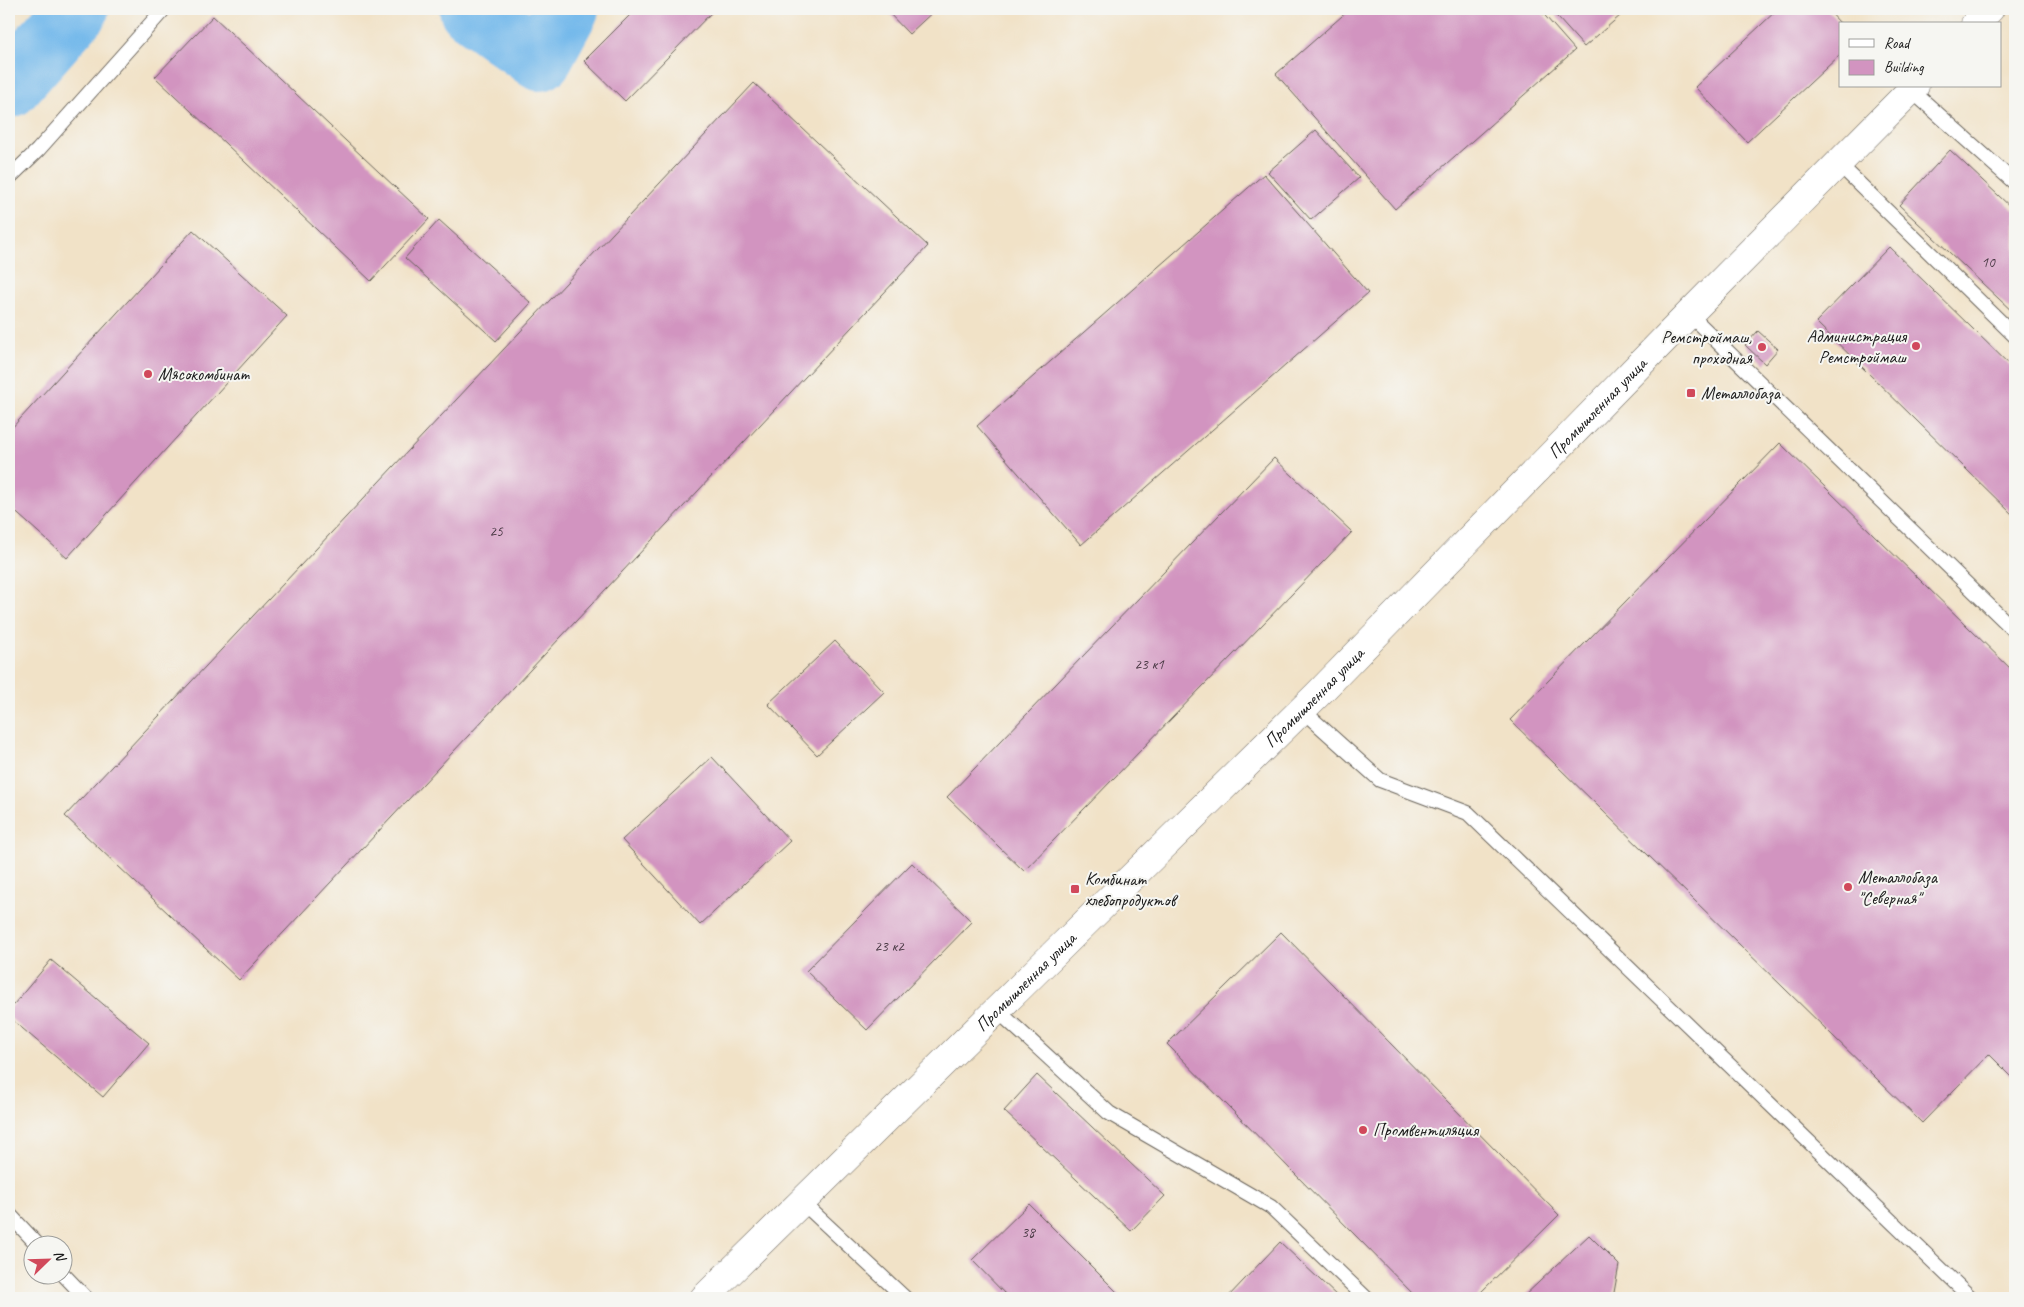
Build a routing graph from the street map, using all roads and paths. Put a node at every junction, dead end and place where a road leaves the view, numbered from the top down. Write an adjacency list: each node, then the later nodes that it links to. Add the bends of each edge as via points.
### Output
1 (164, 9): 6 (lane)
2 (1990, 9): 3 (street)
3 (1977, 22)
4 (1913, 88): 5 (street, Промышленная улица); 7 (lane)
5 (1839, 164): 8 (street, Промышленная улица); 9 (lane)
6 (9, 178)
7 (2015, 183)
8 (1689, 314): 10 (lane); 11 (street, Промышленная улица)
9 (2015, 336)
10 (2015, 631)
11 (1302, 710): 12 (street, Промышленная улица); 21 (lane, via 1380,780 1468,813)
12 (998, 1010): 13 (street, Промышленная улица); 20 (lane, via 1109,1113 1271,1207)
13 (802, 1202): 18 (street, Промышленная улица); 19 (lane)
14 (9, 1214): 15 (lane)
15 (28, 1234)
16 (72, 1283): 17 (lane)
17 (86, 1298)
18 (704, 1298)
19 (905, 1298)
20 (1366, 1298)
21 (1970, 1298)

